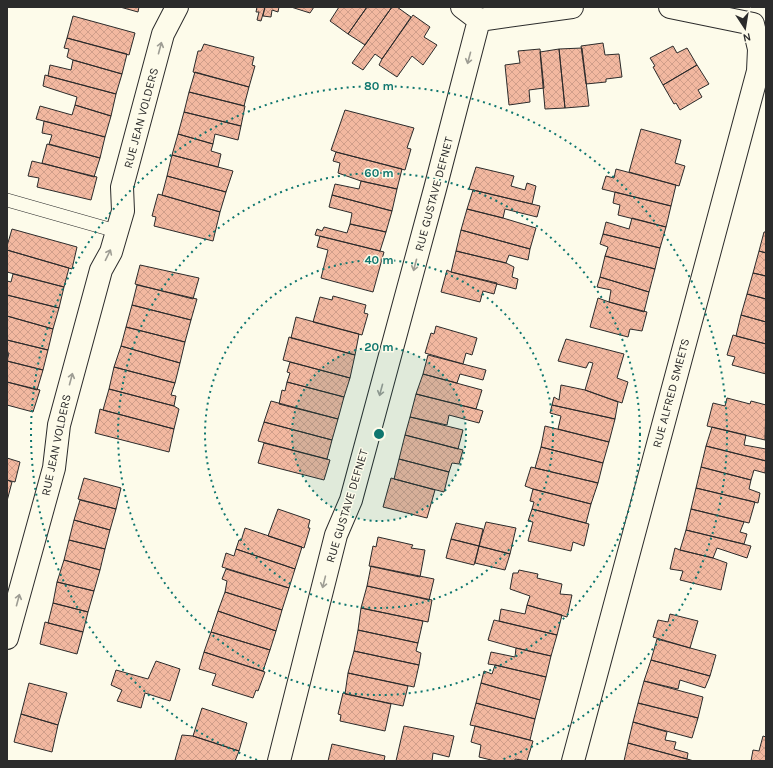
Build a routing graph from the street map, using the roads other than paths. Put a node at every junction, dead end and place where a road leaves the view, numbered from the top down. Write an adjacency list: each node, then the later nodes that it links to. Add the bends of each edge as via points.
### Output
1 (177, 7): 8 (street, RUE JEAN VOLDERS, one-way to 1, via 122,210 122,187 163,34)
2 (462, 7): 6 (street)
3 (572, 7): 6 (street)
4 (670, 7): 5 (street)
5 (760, 18): 11 (street, RUE ALFRED SMEETS, via 758,71)
6 (479, 20): 10 (street, RUE GUSTAVE DEFNET, one-way to 10, via 351,500 336,535)
7 (7, 200): 8 (lane)
8 (116, 231): 9 (street, RUE JEAN VOLDERS, one-way to 8, via 54,468 59,425 101,270)
9 (7, 638)
10 (278, 761)
11 (573, 761)

